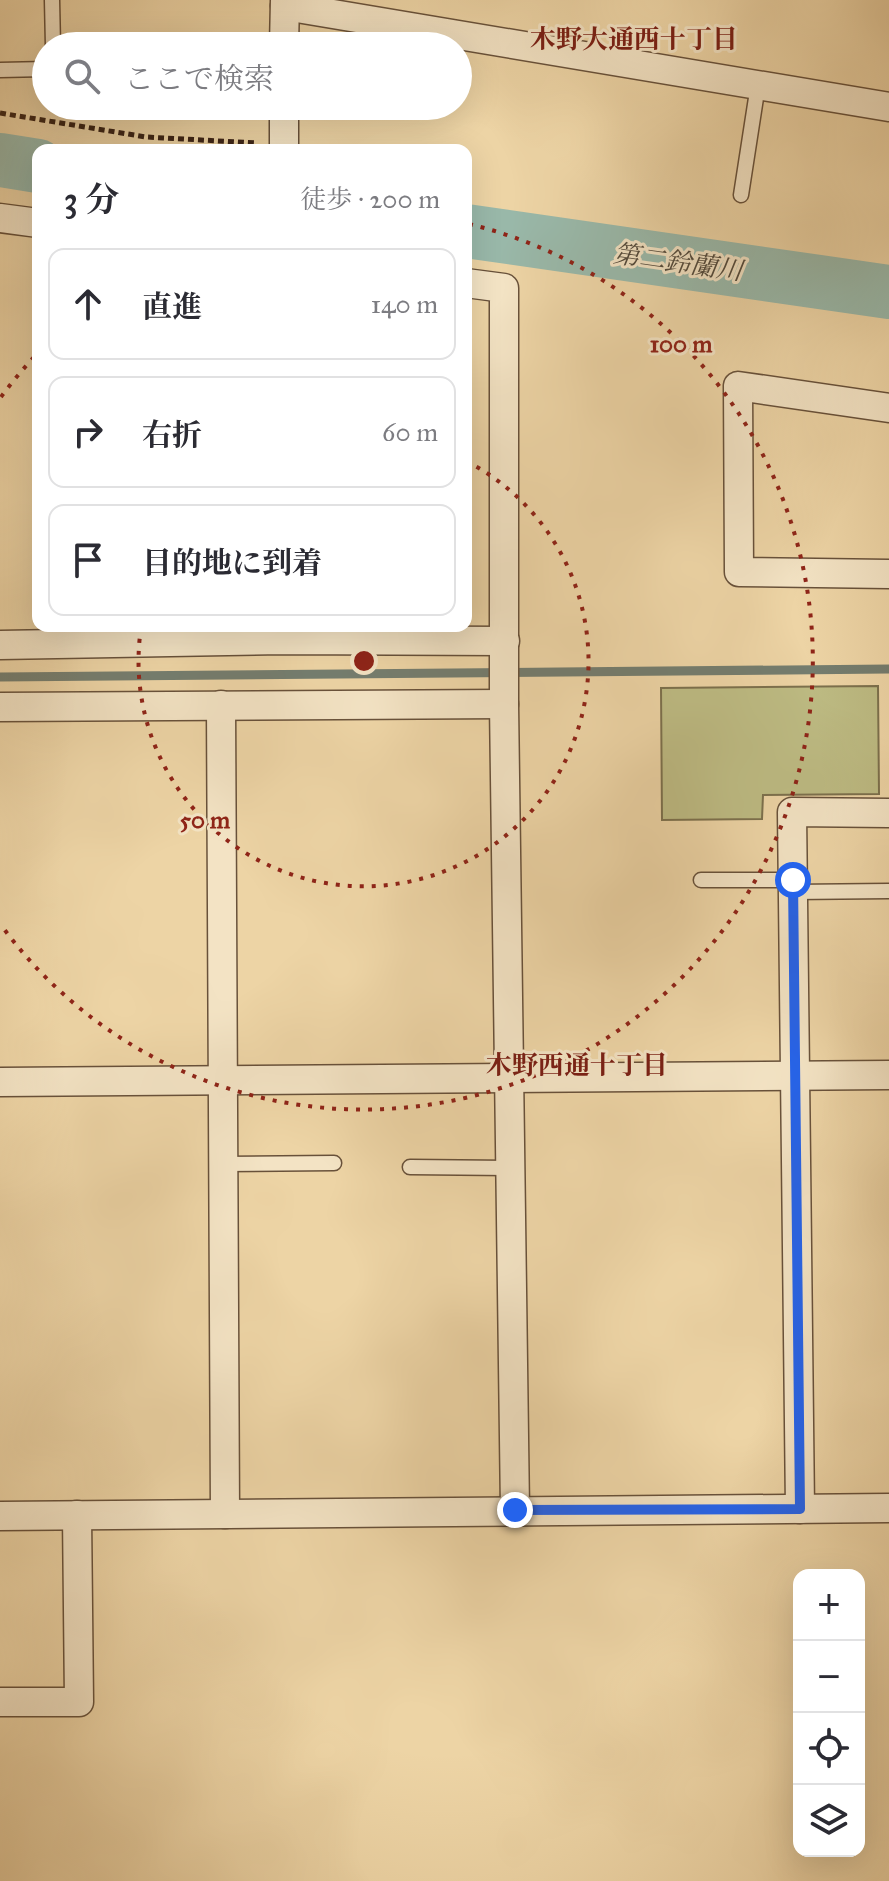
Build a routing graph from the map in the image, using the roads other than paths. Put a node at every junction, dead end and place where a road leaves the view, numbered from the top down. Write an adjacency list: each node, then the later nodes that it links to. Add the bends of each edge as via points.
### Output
1 (52, 0): 3 (lane)
2 (285, 3): 4 (street); 5 (street)
3 (53, 32)
4 (284, 32)
5 (452, 32)
6 (472, 35): 9 (street)
7 (32, 69): 8 (lane)
8 (0, 70)
9 (758, 85): 10 (street); 13 (lane)
10 (889, 107)
11 (284, 120): 12 (street)
12 (284, 144)
13 (741, 195)
14 (0, 218): 15 (street)
15 (32, 222)
16 (472, 284): 21 (street, via 504,288)
17 (889, 408): 18 (street, via 738,386 739,572)
18 (889, 574)
19 (281, 633): 20 (street); 21 (street)
20 (64, 634): 22 (street)
21 (505, 641): 23 (street)
22 (0, 645)
23 (504, 704): 24 (street); 32 (street)
24 (221, 705): 25 (street); 33 (street)
25 (0, 707)
26 (889, 813): 28 (street, via 792,812)
27 (701, 880): 28 (lane)
28 (793, 886): 29 (lane); 31 (street)
29 (889, 891)
30 (889, 1075): 31 (street)
31 (797, 1076): 32 (street); 40 (street)
32 (508, 1077): 33 (street); 38 (street)
33 (221, 1078): 34 (street); 36 (street)
34 (0, 1082)
35 (334, 1163): 36 (lane)
36 (222, 1164): 42 (street)
37 (410, 1167): 38 (lane)
38 (509, 1168): 41 (street)
39 (889, 1508): 40 (street)
40 (800, 1509): 41 (street)
41 (515, 1510): 42 (street)
42 (225, 1514): 43 (street)
43 (77, 1515): 44 (street); 45 (street, via 79,1702)
44 (0, 1516)
45 (0, 1702)

